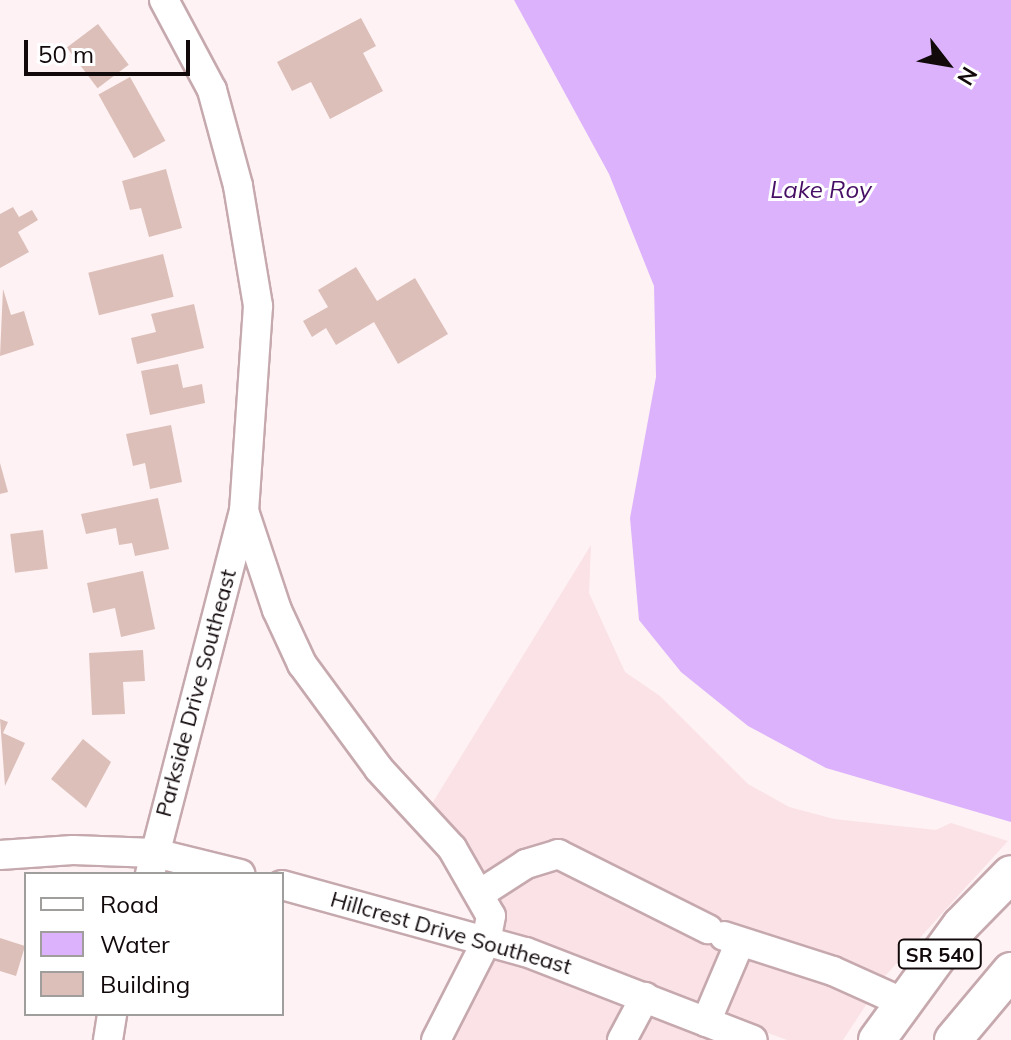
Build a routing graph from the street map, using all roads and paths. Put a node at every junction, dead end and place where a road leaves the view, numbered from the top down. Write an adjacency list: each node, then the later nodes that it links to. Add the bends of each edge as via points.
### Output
1 (164, 0): 2 (street, Parkside Drive Southeast, via 194,49 223,116 255,279 258,378)
2 (244, 511): 4 (street, Parkside Drive Southeast); 8 (street, via 302,664 379,769 452,848)
3 (0, 855): 4 (street)
4 (152, 864): 5 (street)
5 (222, 872)
6 (1011, 874): 13 (main road, SR 540, via 961,925)
7 (284, 886): 10 (street, Hillcrest Drive Southeast)
8 (481, 893): 9 (street, via 526,864 558,854); 10 (street, via 491,916)
9 (724, 936): 13 (street, via 833,971); 15 (street)
10 (486, 942): 12 (street, Hillcrest Drive Southeast); 17 (street)
11 (1011, 971): 21 (main road, SR 540)
12 (645, 997): 15 (street, Hillcrest Drive Southeast); 18 (street)
13 (904, 1003): 20 (main road, SR 540)
14 (112, 1016): 16 (street)
15 (706, 1022): 19 (street, Hillcrest Drive Southeast)
16 (108, 1040)
17 (436, 1040)
18 (622, 1040)
19 (753, 1040)
20 (877, 1040)
21 (953, 1040)

